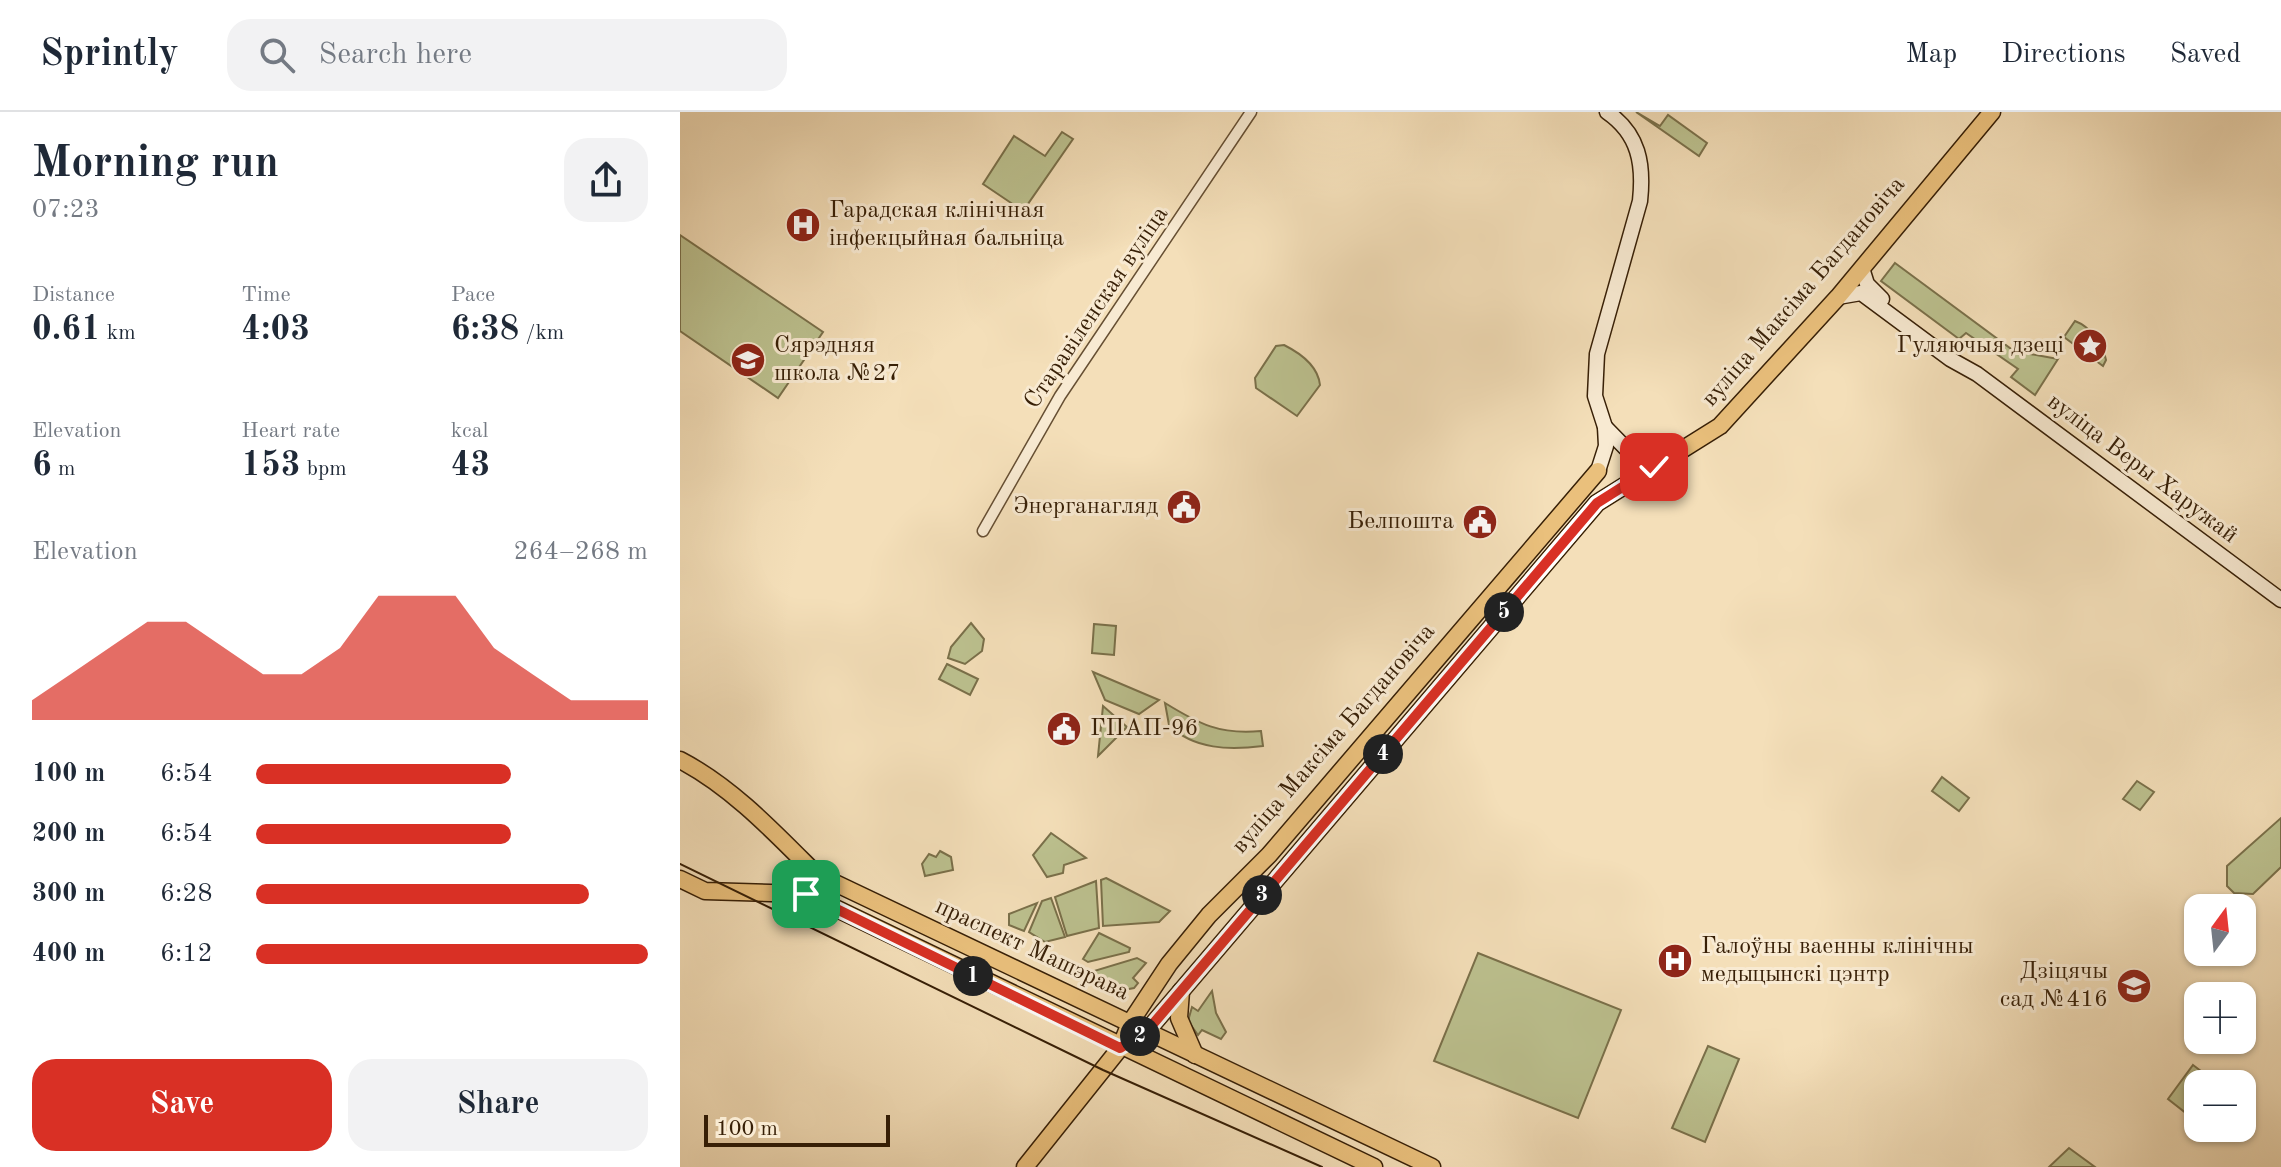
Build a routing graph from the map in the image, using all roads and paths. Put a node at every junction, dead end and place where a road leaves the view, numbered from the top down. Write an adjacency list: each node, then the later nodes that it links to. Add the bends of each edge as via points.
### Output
1 (1251, 112): 10 (street, Старавіленская вуліца, via 1060,396)
2 (1607, 112): 7 (main road, via 1625,124 1640,154 1643,176 1597,354 1595,396)
3 (1992, 112): 4 (main road, вуліца Максіма Багдановіча)
4 (1862, 268): 5 (main road, вуліца Максіма Багдановіча); 6 (main road, вуліца Веры Харужай, via 1874,292)
5 (1838, 297): 6 (main road, вуліца Веры Харужай, via 1861,293); 9 (main road, вуліца Максіма Багдановіча, via 1720,426)
6 (1977, 374): 11 (main road, вуліца Веры Харужай)
7 (1605, 427): 8 (main road); 9 (main road)
8 (1598, 471): 12 (main road, вуліца Максіма Багдановіча)
9 (1648, 471): 13 (main road, вуліца Максіма Багдановіча, via 1597,503)
10 (983, 531)
11 (2281, 600)
12 (1375, 728): 13 (main road, via 1391,726); 19 (main road, вуліца Максіма Багдановіча, via 1269,855 1209,915)
13 (1394, 740): 18 (main road, вуліца Максіма Багдановіча)
14 (680, 760): 15 (main road, праспект Машэрава, via 699,769)
15 (825, 878): 17 (main road); 19 (main road, праспект Машэрава)
16 (680, 879): 17 (main road, праспект Машэрава, via 705,891 806,894)
17 (816, 899): 21 (main road, праспект Машэрава)
18 (1181, 991): 20 (main road, вуліца Максіма Багдановіча); 22 (main road, via 1179,1018)
19 (1130, 1023): 20 (main road, праспект Машэрава); 21 (main road, вуліца Максіма Багдановіча)
20 (1147, 1031): 21 (main road, вуліца Максіма Багдановіча); 22 (main road, праспект Машэрава)
21 (1120, 1048): 24 (main road, вуліца Максіма Багдановіча); 25 (main road, праспект Машэрава)
22 (1195, 1055): 23 (main road, праспект Машэрава)
23 (1414, 1163): 26 (main road, праспект Машэрава)
24 (1025, 1167)
25 (1374, 1167)
26 (1432, 1167)

